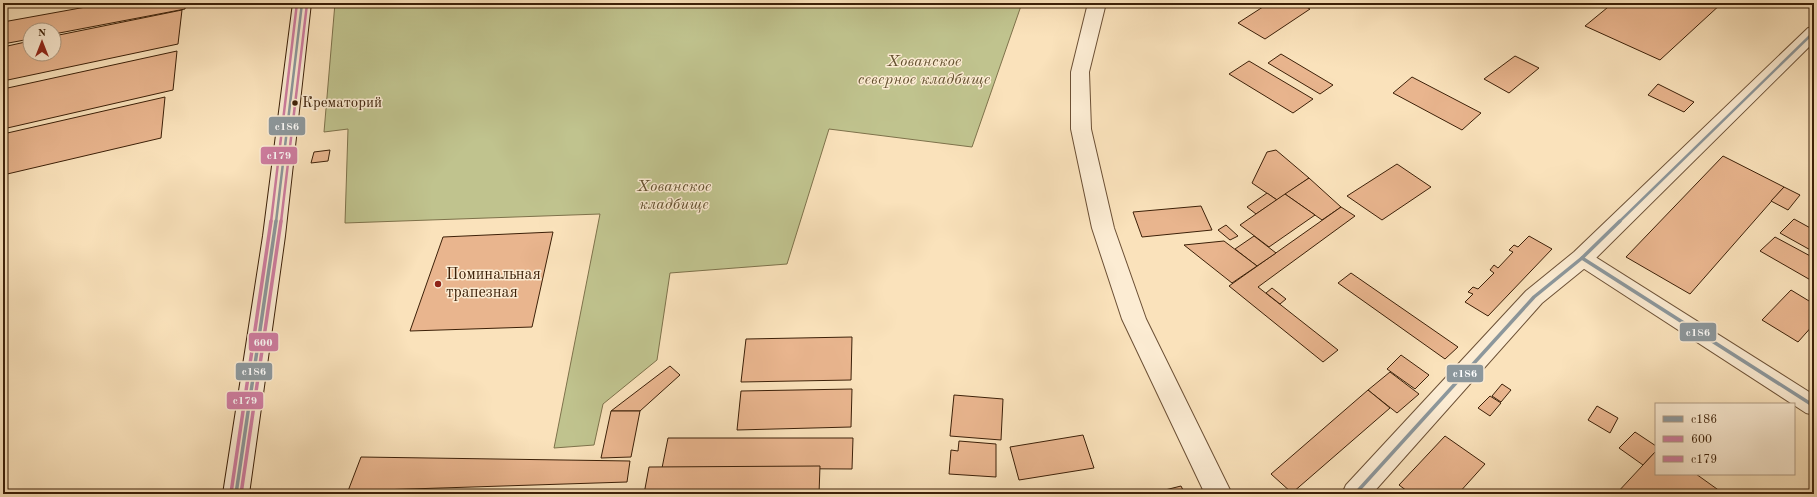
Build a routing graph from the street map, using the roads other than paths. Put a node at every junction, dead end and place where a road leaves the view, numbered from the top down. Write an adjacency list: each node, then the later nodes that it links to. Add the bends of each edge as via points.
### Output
1 (302, 3): 6 (street, via 274,236)
2 (1097, 3): 7 (street, via 1080,72 1081,129 1103,228 1134,319)
3 (1814, 32): 4 (street)
4 (1582, 258): 5 (street); 8 (street, via 1534,297)
5 (1814, 406)
6 (236, 494)
7 (1219, 494)
8 (1355, 494)

